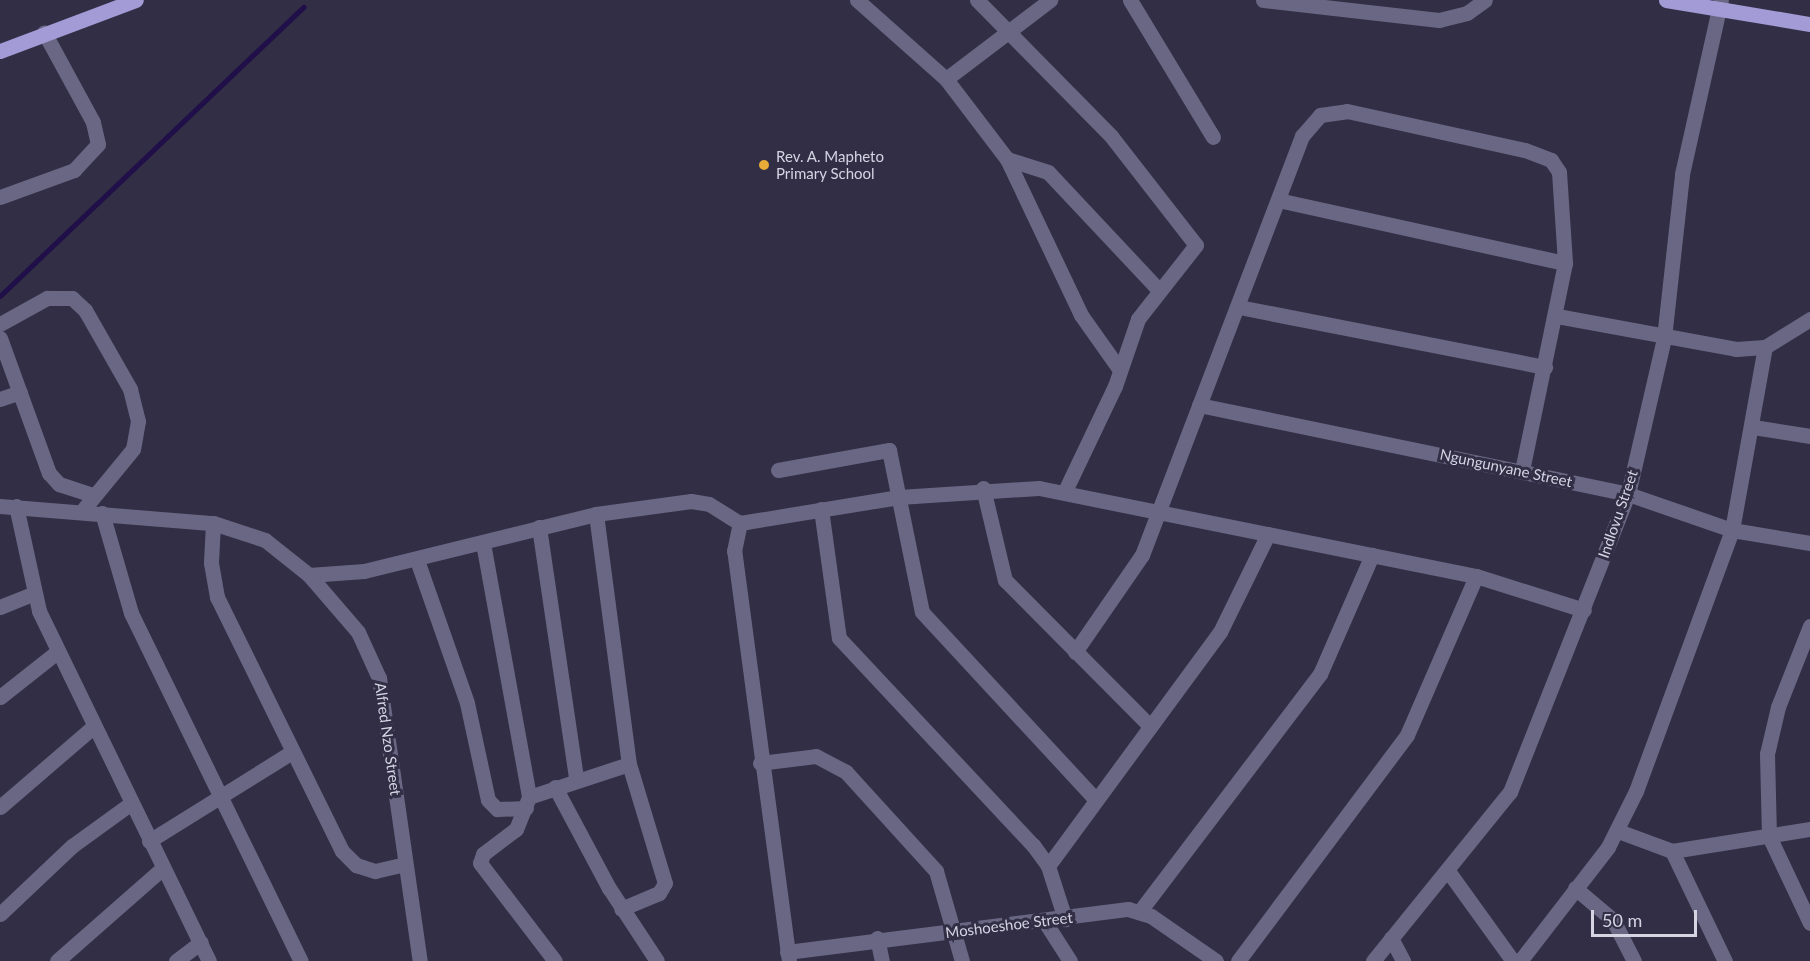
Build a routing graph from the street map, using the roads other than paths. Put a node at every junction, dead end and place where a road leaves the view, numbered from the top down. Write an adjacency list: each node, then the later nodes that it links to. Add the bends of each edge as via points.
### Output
1 (136, 0): 11 (main road)
2 (857, 0): 14 (street)
3 (976, 0): 12 (street)
4 (1050, 0): 12 (street)
5 (1130, 0): 15 (street)
6 (1263, 0): 7 (street, via 1439,20 1467,13)
7 (1485, 0)
8 (1666, 0): 9 (main road)
9 (1719, 5): 10 (main road); 26 (street, Indlovu Street, via 1682,174)
10 (1810, 24)
11 (44, 32): 13 (main road); 17 (street, via 93,122 98,144 74,170)
12 (1008, 33): 14 (street); 20 (street, via 1111,136 1194,238 1192,256)
13 (0, 51)
14 (946, 79): 16 (street)
15 (1213, 137)
16 (1006, 159): 20 (street, via 1048,172); 29 (street, via 1081,315)
17 (0, 197)
18 (1278, 200): 19 (street); 19 (street, via 1302,136 1320,115 1335,110 1525,150 1551,160 1559,172); 21 (street)
19 (1565, 263): 22 (street)
20 (1158, 289): 29 (street, via 1130,336)
21 (1239, 307): 28 (street); 32 (street)
22 (1557, 316): 26 (street); 28 (street)
23 (1810, 319): 27 (street)
24 (0, 324): 40 (street, via 47,298 72,298 85,310 130,389 137,436)
25 (0, 338): 30 (street)
26 (1664, 338): 27 (street, via 1725,348); 39 (street, Indlovu Street)
27 (1765, 347): 33 (street)
28 (1545, 367): 36 (street)
29 (1120, 370): 38 (street)
30 (20, 392): 31 (street); 40 (street, via 50,473 59,484)
31 (0, 399)
32 (1199, 405): 36 (street, Ngungunyane Street); 46 (street)
33 (1754, 427): 34 (street); 52 (street)
34 (1810, 436)
35 (778, 470): 41 (street, via 884,448 893,456)
36 (1522, 471): 39 (street, Ngungunyane Street)
37 (983, 488): 38 (street); 41 (street); 65 (street, via 1005,580)
38 (1065, 491): 46 (street)
39 (1628, 494): 52 (street, Ngungunyane Street); 62 (street, Indlovu Street)
40 (92, 495): 45 (street)
41 (899, 498): 44 (street); 75 (street, via 922,612)
42 (0, 506): 43 (street, Alfred Nzo Street)
43 (16, 506): 45 (street, Alfred Nzo Street); 60 (street)
44 (821, 509): 50 (street); 85 (street, via 839,638)
45 (82, 511): 47 (street, Alfred Nzo Street)
46 (1157, 511): 53 (street); 65 (street, via 1133,571)
47 (102, 513): 49 (street, Alfred Nzo Street); 74 (street, via 131,613)
48 (596, 514): 50 (street, via 700,501); 51 (street); 71 (street)
49 (213, 523): 58 (street, Alfred Nzo Street, via 265,540); 69 (street, via 210,563 217,597)
50 (740, 523): 70 (street, via 734,551)
51 (539, 527): 54 (street); 72 (street)
52 (1732, 530): 55 (street, Ngungunyane Street); 80 (street)
53 (1268, 534): 56 (street); 67 (street, via 1220,632)
54 (483, 543): 57 (street); 76 (street)
55 (1810, 543)
56 (1372, 555): 59 (street); 90 (street, via 1320,674)
57 (417, 560): 58 (street); 76 (street, via 467,703 488,800 496,809)
58 (309, 575): 84 (street, Alfred Nzo Street, via 358,633 379,678)
59 (1476, 576): 62 (street); 111 (street, via 1407,735)
60 (33, 594): 61 (street); 64 (street)
61 (0, 607)
62 (1584, 610): 87 (street, Indlovu Street, via 1520,773 1493,818)
63 (1810, 626): 81 (street, via 1778,707 1767,754)
64 (57, 652): 66 (street); 68 (street)
65 (1075, 652): 67 (street)
66 (0, 697)
67 (1150, 726): 75 (street)
68 (93, 727): 77 (street); 78 (street)
69 (292, 752): 74 (street); 84 (street, via 351,862 375,872)
70 (760, 763): 95 (street, via 816,756 842,768 936,871); 99 (street)
71 (629, 764): 72 (street); 89 (street, via 665,887)
72 (576, 779): 73 (street)
73 (555, 787): 76 (street); 89 (street)
74 (220, 797): 82 (street); 103 (street)
75 (1095, 799): 85 (street)
76 (527, 802): 105 (street, via 516,830 487,850 480,863)
77 (130, 804): 82 (street); 91 (street, via 72,846)
78 (0, 807)
79 (1810, 830): 81 (street)
80 (1618, 831): 83 (street); 88 (street)
81 (1769, 836): 83 (street); 94 (street)
82 (149, 841): 86 (street)
83 (1672, 851): 117 (street)
84 (405, 864): 104 (street, Alfred Nzo Street)
85 (1048, 866): 92 (street)
86 (163, 868): 98 (street); 100 (street)
87 (1448, 871): 97 (street, Indlovu Street); 114 (street)
88 (1575, 888): 115 (street); 116 (street, via 1613,920)
89 (621, 909): 106 (street)
90 (1140, 910): 92 (street, Moshoeshoe Street); 110 (street)
91 (0, 915)
92 (1065, 919): 93 (street, Moshoeshoe Street)
93 (1045, 922): 95 (street, Moshoeshoe Street); 109 (street)
94 (1810, 923)
95 (956, 932): 96 (street, Moshoeshoe Street); 108 (street)
96 (877, 938): 99 (street, Moshoeshoe Street); 107 (street)
97 (1391, 938): 112 (street, Indlovu Street); 113 (street)
98 (201, 942): 101 (street); 102 (street)
99 (788, 956)
100 (57, 961)
101 (176, 961)
102 (209, 961)
103 (301, 961)
104 (420, 961)
105 (555, 961)
106 (657, 961)
107 (882, 961)
108 (962, 961)
109 (1070, 961)
110 (1216, 961)
111 (1238, 961)
112 (1373, 961)
113 (1403, 961)
114 (1513, 961)
115 (1520, 961)
116 (1634, 961)
117 (1725, 961)

